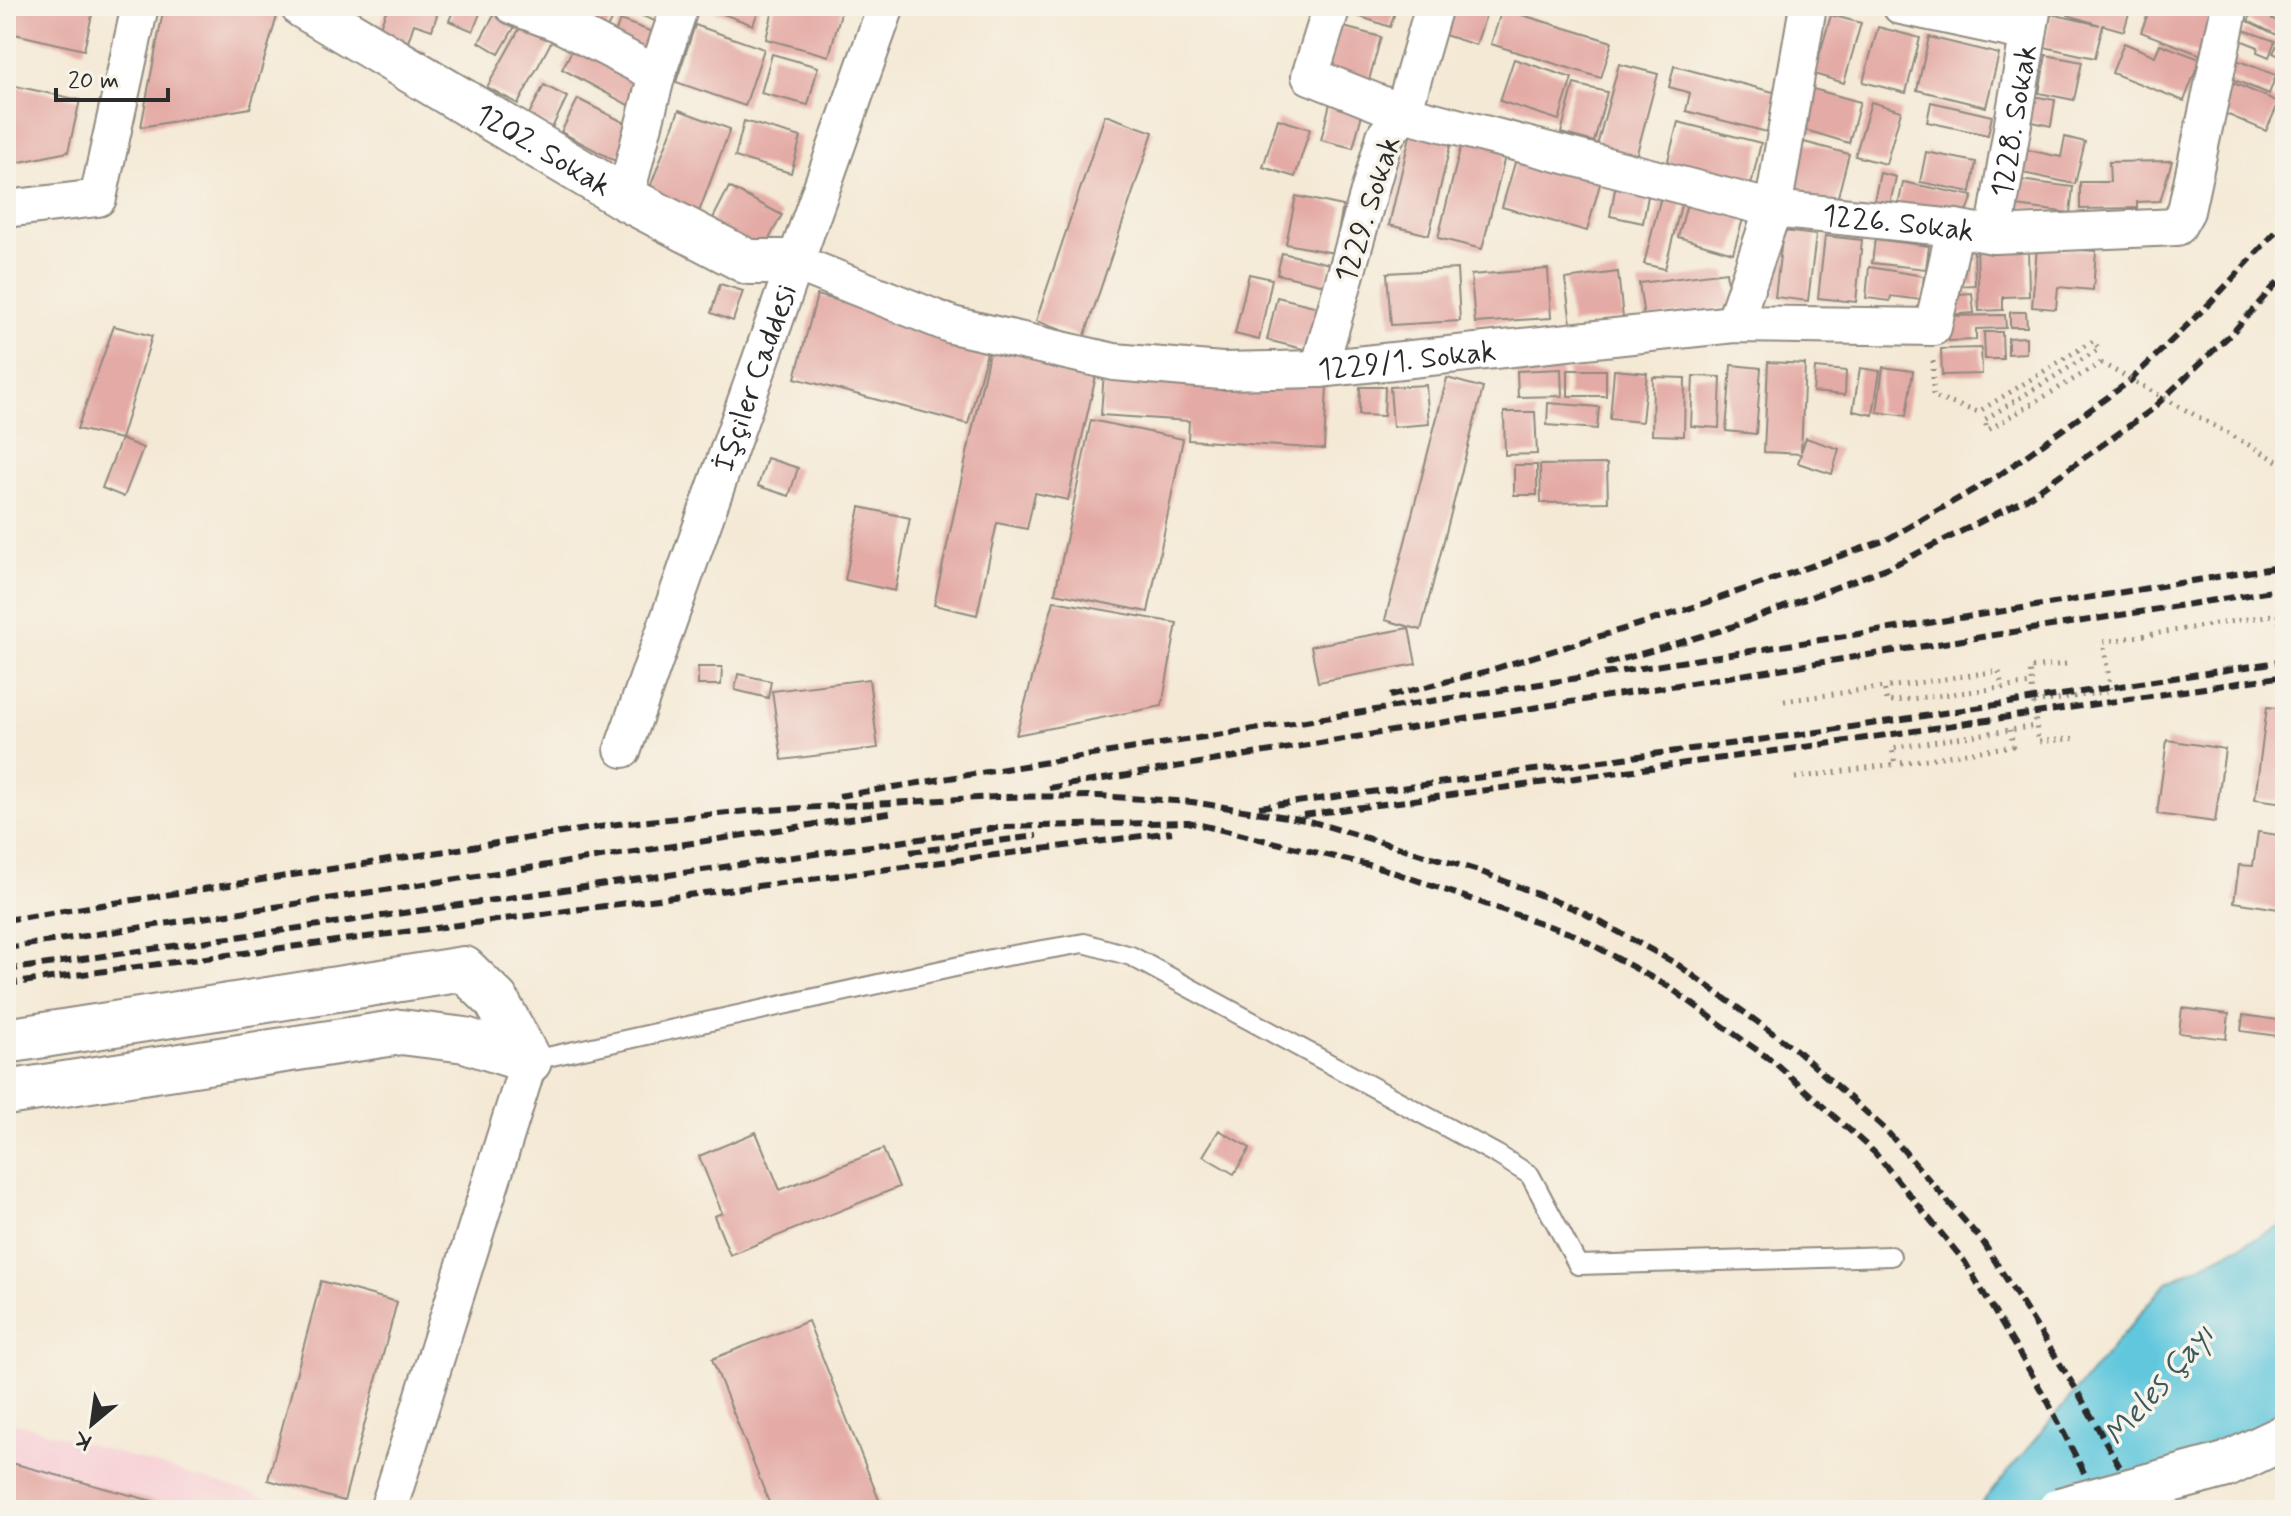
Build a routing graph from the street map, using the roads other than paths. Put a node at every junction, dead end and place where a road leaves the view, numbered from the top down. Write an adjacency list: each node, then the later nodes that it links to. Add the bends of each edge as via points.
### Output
1 (140, 6): 16 (street, via 98,198)
2 (303, 6): 15 (main road, 1202. Sokak)
3 (513, 6): 11 (street)
4 (680, 6): 13 (street)
5 (886, 6): 20 (street, İşçiler Caddesi)
6 (1332, 6): 14 (street, 1226. Sokak, via 1310,76)
7 (1434, 6): 14 (street, 1229. Sokak)
8 (1808, 6): 17 (street)
9 (1901, 6): 12 (street)
10 (2230, 6): 19 (street, 1226. Sokak, via 2186,211 2177,227)
11 (562, 14): 13 (street)
12 (2030, 19): 19 (street, 1228. Sokak)
13 (657, 74): 15 (street)
14 (1403, 113): 17 (street, 1226. Sokak); 22 (street, 1229. Sokak, via 1385,136)
15 (625, 198): 20 (main road, 1202. Sokak, via 748,262)
16 (6, 209)
17 (1773, 209): 18 (street, 1226. Sokak); 21 (street)
18 (1955, 228): 19 (street, 1226. Sokak); 21 (street, 1229/1. Sokak, via 1933,327)
19 (1994, 235)
20 (794, 262): 22 (street, 1229/1. Sokak, via 952,325 1114,362 1222,371); 23 (street, İşçiler Caddesi)
21 (1734, 324): 22 (street, 1229/1. Sokak)
22 (1319, 369)
23 (623, 749)
24 (6, 1041): 25 (main road, via 464,969 496,1000)
25 (529, 1061): 26 (main road, via 465,1040 401,1032); 27 (lane, via 1084,943 1131,956 1530,1175 1578,1265); 31 (street)
26 (6, 1093)
27 (1891, 1256)
28 (2285, 1437): 30 (main road)
29 (2285, 1453): 30 (main road)
30 (2226, 1465): 32 (main road, bridge)
31 (388, 1510)
32 (2060, 1510)

